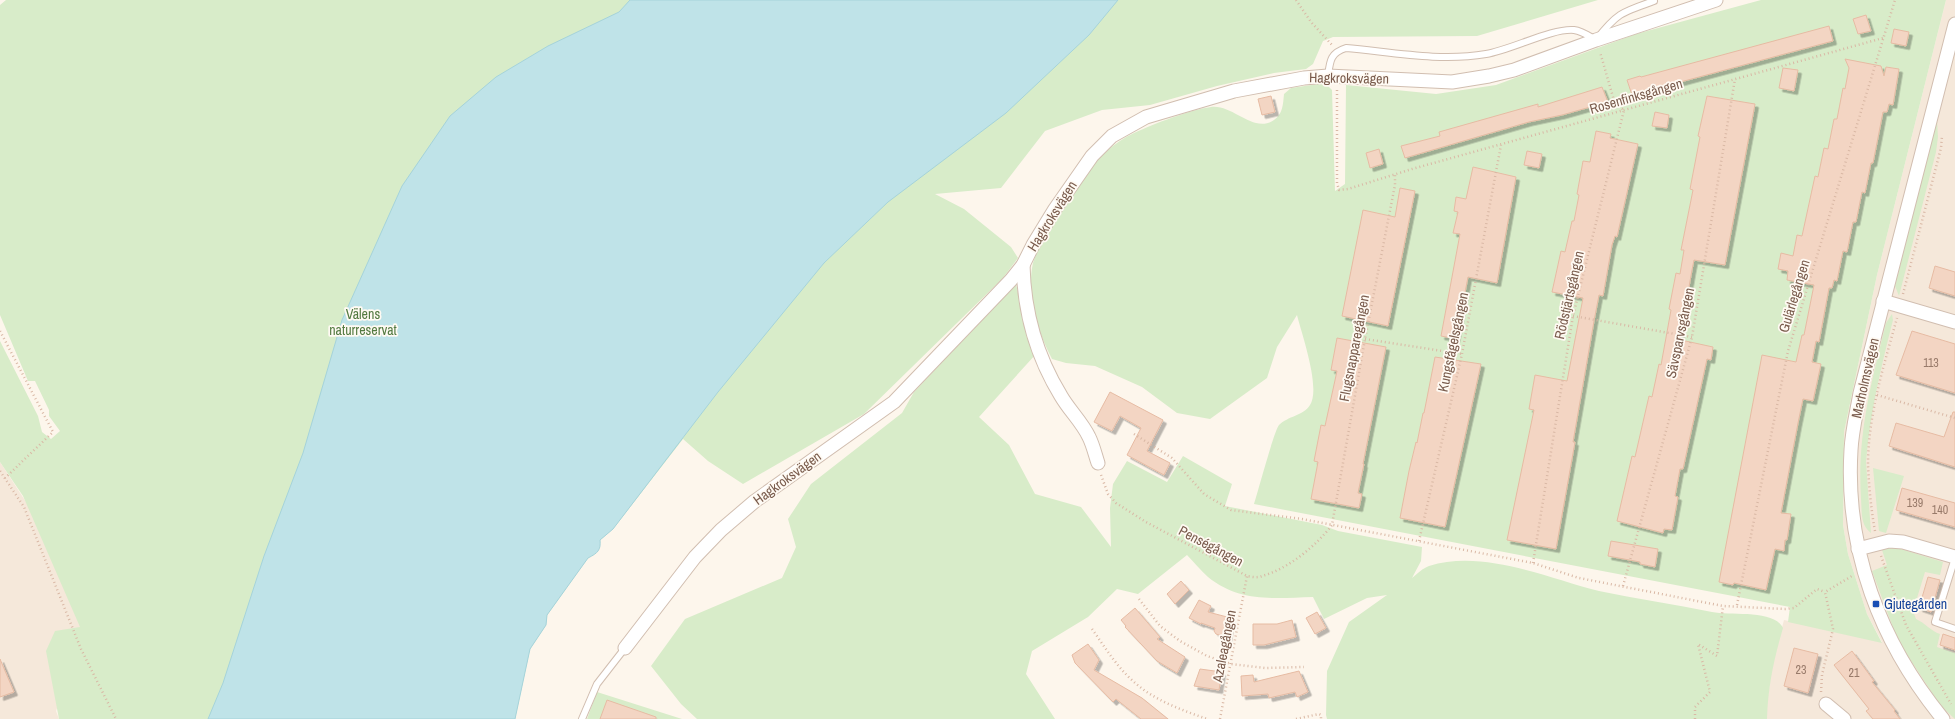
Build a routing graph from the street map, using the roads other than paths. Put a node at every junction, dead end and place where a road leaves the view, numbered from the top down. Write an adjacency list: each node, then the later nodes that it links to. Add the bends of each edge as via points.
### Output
1 (1716, 0): 3 (street, Hagkroksvägen)
2 (1654, 1): 5 (lane, via 1620,14)
3 (1689, 4): 5 (street, Hagkroksvägen)
4 (1955, 24): 8 (street, Marholmsvägen)
5 (1596, 40): 6 (street, Hagkroksvägen, via 1514,70 1470,80 1452,82); 6 (lane, via 1573,30 1507,49 1465,57 1346,48 1337,51 1330,63)
6 (1332, 76): 7 (street, Hagkroksvägen, via 1278,82 1234,91 1166,110 1121,129 1103,144 1076,178)
7 (1023, 265): 10 (street, Hagkroksvägen, via 1023,291 1037,342 1061,396 1089,436); 14 (street, Hagkroksvägen, via 894,402 755,501 721,530 696,557)
8 (1884, 301): 9 (street); 11 (street, Marholmsvägen, via 1860,392 1851,448 1850,486)
9 (1955, 322)
10 (1098, 463)
11 (1858, 549): 12 (street, via 1889,541 1903,542); 18 (street, Marholmsvägen, via 1885,630 1909,674)
12 (1955, 558): 13 (lane, via 1935,622)
13 (1955, 629)
14 (625, 648): 16 (lane, Hagkroksvägen, via 598,684)
15 (1826, 704): 17 (street)
16 (582, 719)
17 (1844, 719)
18 (1943, 719)

